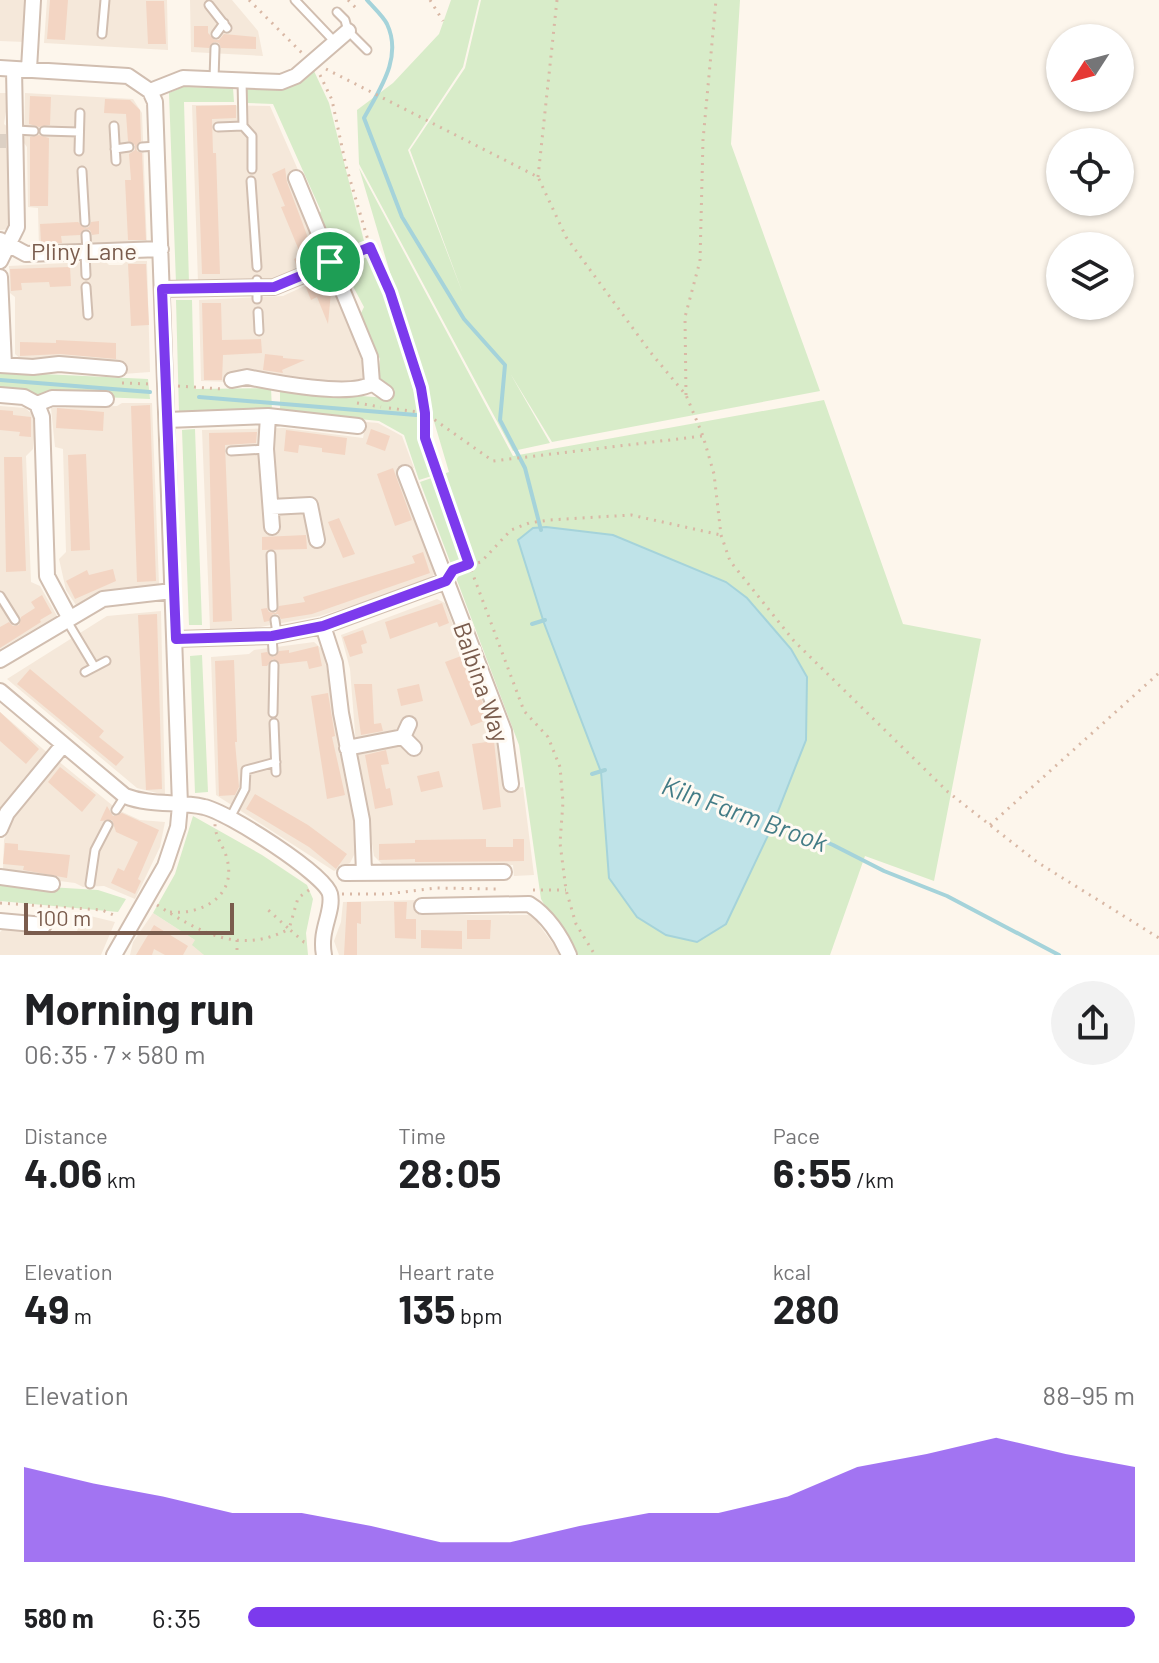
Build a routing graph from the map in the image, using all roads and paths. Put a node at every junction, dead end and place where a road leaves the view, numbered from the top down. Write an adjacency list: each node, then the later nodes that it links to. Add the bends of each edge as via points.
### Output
1 (33, 0): 18 (street)
2 (105, 0): 12 (lane)
3 (249, 0): 17 (path)
4 (295, 0): 14 (lane)
5 (430, 0): 10 (path)
6 (557, 0): 36 (path)
7 (716, 0): 61 (path, via 703,140 700,261 685,317)
8 (209, 5): 13 (lane, via 226,25)
9 (337, 12): 11 (lane)
10 (443, 21)
11 (348, 31): 14 (street); 16 (lane)
12 (102, 34)
13 (216, 34)
14 (334, 41): 17 (street)
15 (215, 48): 19 (lane)
16 (367, 50)
17 (312, 62): 20 (street, via 281,82); 36 (path); 42 (path, via 332,100)
18 (14, 68): 21 (street, via 128,76); 29 (street)
19 (214, 79): 20 (street); 21 (street, via 183,78)
20 (242, 80): 24 (lane)
21 (150, 91): 43 (street, via 155,102 149,146)
22 (80, 113): 28 (lane)
23 (114, 126): 31 (lane)
24 (243, 126): 25 (lane); 34 (lane, via 252,136)
25 (218, 127)
26 (34, 131): 29 (lane)
27 (44, 131): 28 (lane)
28 (79, 132): 32 (lane)
29 (12, 137): 41 (street, via 17,227)
30 (129, 147): 31 (lane)
31 (115, 149): 33 (lane)
32 (79, 151)
33 (116, 161)
34 (252, 169)
35 (82, 171): 39 (lane)
36 (538, 177): 61 (path, via 566,237)
37 (296, 178): 46 (street)
38 (251, 181): 47 (lane)
39 (85, 222)
40 (86, 235): 44 (lane)
41 (4, 242): 44 (street, Pliny Lane, via 26,254); 45 (street)
42 (370, 247): 46 (path); 75 (path, via 421,388 425,438)
43 (161, 249): 44 (street, Pliny Lane); 51 (street)
44 (86, 252): 48 (lane)
45 (0, 261)
46 (330, 263): 51 (street, via 274,287); 58 (street, via 370,357)
47 (257, 267)
48 (86, 275)
49 (0, 277): 55 (street)
50 (86, 287): 53 (lane)
51 (162, 289): 65 (street)
52 (258, 312): 54 (lane)
53 (88, 315)
54 (259, 331)
55 (2, 365): 56 (street)
56 (119, 369)
57 (232, 380): 58 (street, via 247,377 344,389)
58 (372, 383): 59 (street)
59 (386, 393)
60 (0, 395): 63 (street)
61 (686, 395): 72 (path, via 714,474)
62 (106, 399): 63 (street, via 52,398)
63 (37, 404): 80 (street, via 42,417 47,576)
64 (268, 416): 65 (street); 66 (street); 67 (street)
65 (167, 420): 77 (street)
66 (358, 426)
67 (266, 449): 68 (lane); 70 (street)
68 (231, 451)
69 (405, 473): 76 (street, Balbina Way)
70 (271, 507): 71 (street); 73 (street, via 310,505)
71 (272, 527)
72 (721, 535): 75 (path, via 631,515 549,520 511,530 481,562); 107 (path, via 730,561 794,641 925,772)
73 (317, 540)
74 (271, 555): 79 (lane)
75 (469, 564): 76 (path, via 453,570); 133 (path, via 524,711 548,737 560,767 566,890 576,924)
76 (446, 581): 82 (street); 100 (street, Balbina Way, via 504,731)
77 (172, 591): 80 (street, via 103,599); 84 (street)
78 (0, 597): 81 (lane)
79 (273, 607)
80 (68, 618): 86 (street, via 26,638); 89 (lane)
81 (15, 620)
82 (323, 626): 83 (street); 96 (street, via 335,663)
83 (275, 630): 84 (street); 85 (lane)
84 (176, 639): 102 (street)
85 (273, 651)
86 (0, 660)
87 (106, 661): 89 (lane)
88 (274, 665): 93 (lane)
89 (94, 666): 90 (lane)
90 (85, 672)
91 (1159, 673): 107 (path)
92 (0, 691): 95 (street)
93 (273, 713)
94 (274, 723): 98 (lane)
95 (63, 745): 101 (street); 105 (street)
96 (347, 748): 97 (street, via 406,730); 110 (street, via 362,820)
97 (414, 748)
98 (276, 762): 99 (lane); 104 (lane, via 246,770 245,789)
99 (276, 772)
100 (511, 784)
101 (125, 796): 102 (street); 103 (lane)
102 (180, 805): 104 (street); 115 (street, via 165,866)
103 (116, 810)
104 (223, 815): 112 (street); 119 (path, via 215,832 228,861 227,887 200,909)
105 (1, 823)
106 (108, 825): 114 (lane, via 95,850)
107 (990, 825): 124 (path, via 1037,862)
108 (504, 872): 110 (street)
109 (345, 873): 110 (street)
110 (364, 873)
111 (0, 877): 113 (street)
112 (324, 883): 123 (path, via 301,895); 128 (street, via 330,910)
113 (52, 884)
114 (90, 884)
115 (147, 898): 119 (path); 121 (street)
116 (0, 903): 121 (path, via 102,910)
117 (422, 906): 132 (street, via 529,904 539,910)
118 (266, 908): 123 (path)
119 (167, 912): 125 (path)
120 (0, 921): 122 (street)
121 (131, 922): 131 (street)
122 (44, 925)
123 (289, 929): 127 (path); 128 (path)
124 (1159, 938)
125 (208, 940)
126 (237, 940): 129 (path)
127 (271, 944)
128 (323, 949)
129 (236, 952): 130 (path)
130 (243, 952)
131 (119, 953)
132 (569, 955)
133 (595, 955)

